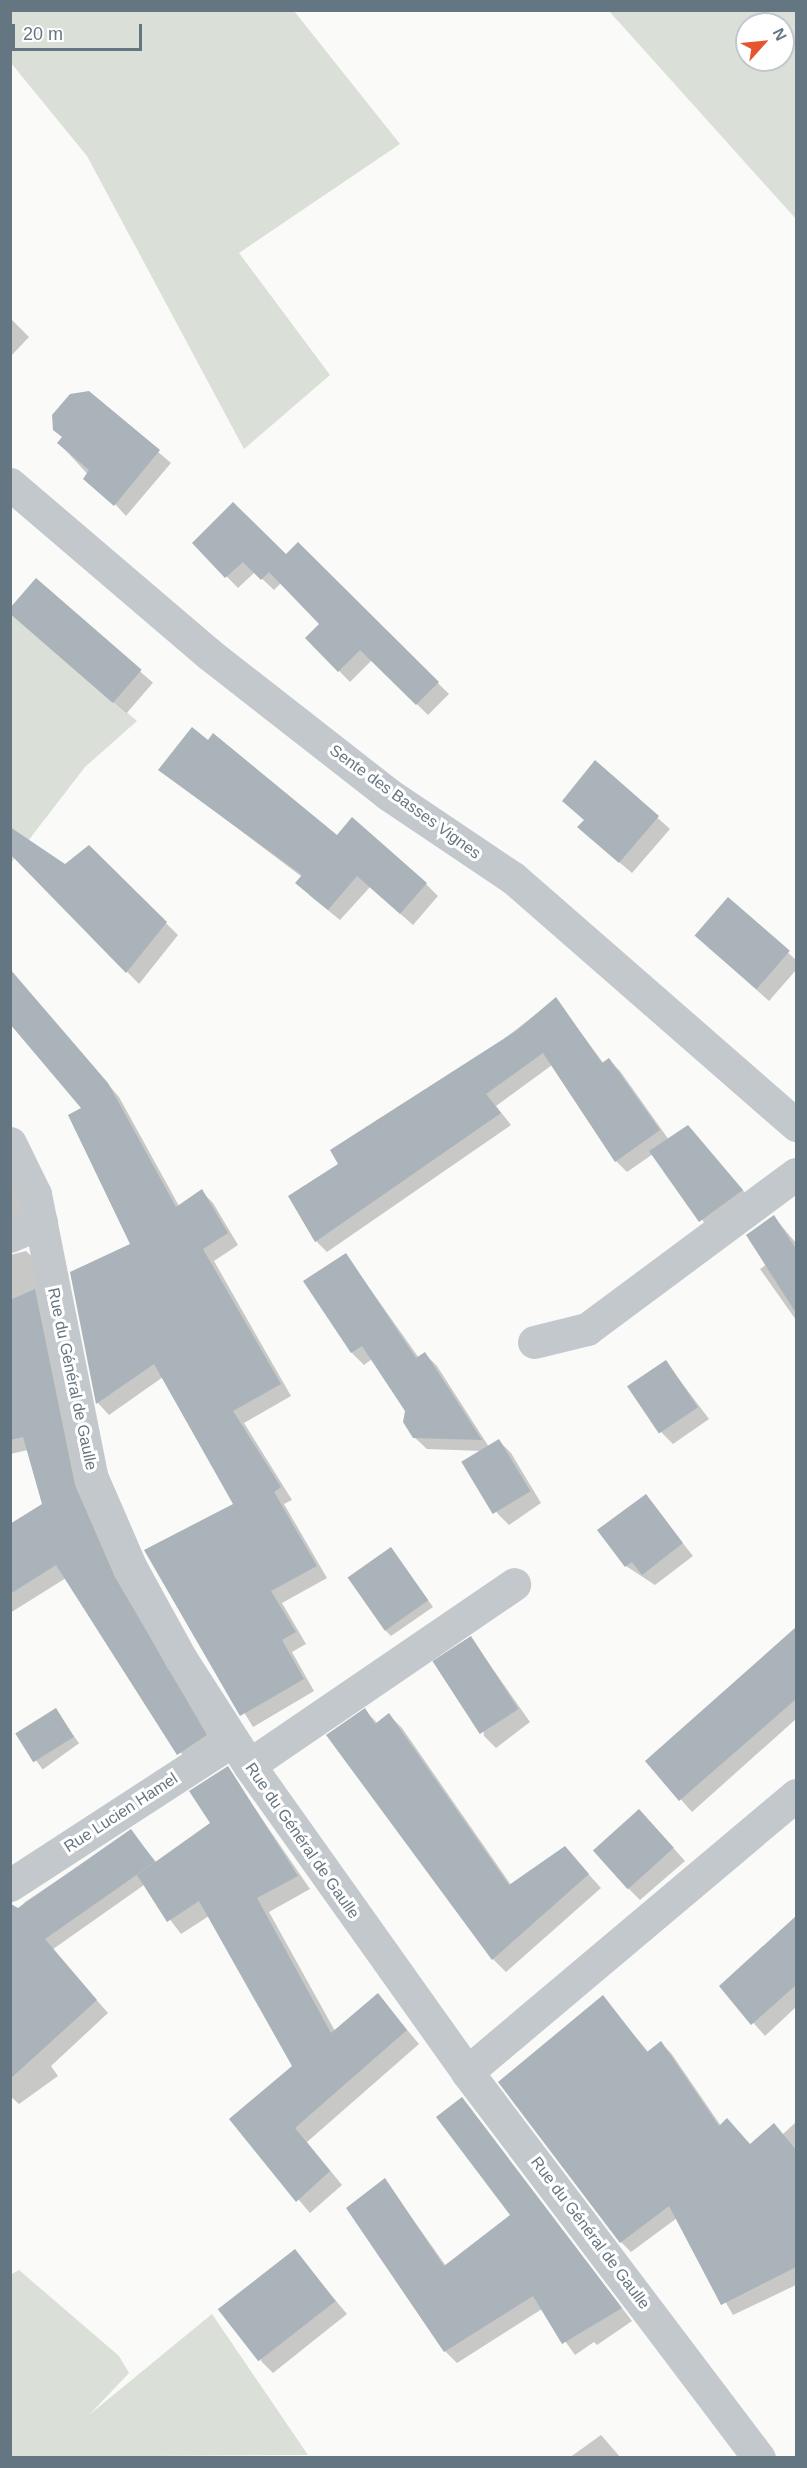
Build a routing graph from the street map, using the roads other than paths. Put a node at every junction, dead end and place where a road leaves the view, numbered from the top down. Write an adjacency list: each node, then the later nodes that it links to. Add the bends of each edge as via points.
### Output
1 (10, 484): 2 (street, Sente des Basses Vignes, via 209,654 388,794 513,878)
2 (796, 1125)
3 (10, 1143): 5 (street, Rue du Général de Gaulle)
4 (796, 1174): 7 (street, via 587,1329)
5 (41, 1222): 6 (street); 9 (street, Rue du Général de Gaulle, via 92,1478 131,1568)
6 (10, 1236)
7 (534, 1342)
8 (514, 1584): 9 (street, Rue Lucien Hamel)
9 (240, 1753): 11 (street, Rue Lucien Hamel); 12 (street, Rue du Général de Gaulle)
10 (796, 1795): 12 (street)
11 (10, 1885)
12 (467, 2072): 13 (street, Rue du Général de Gaulle)
13 (759, 2457)

